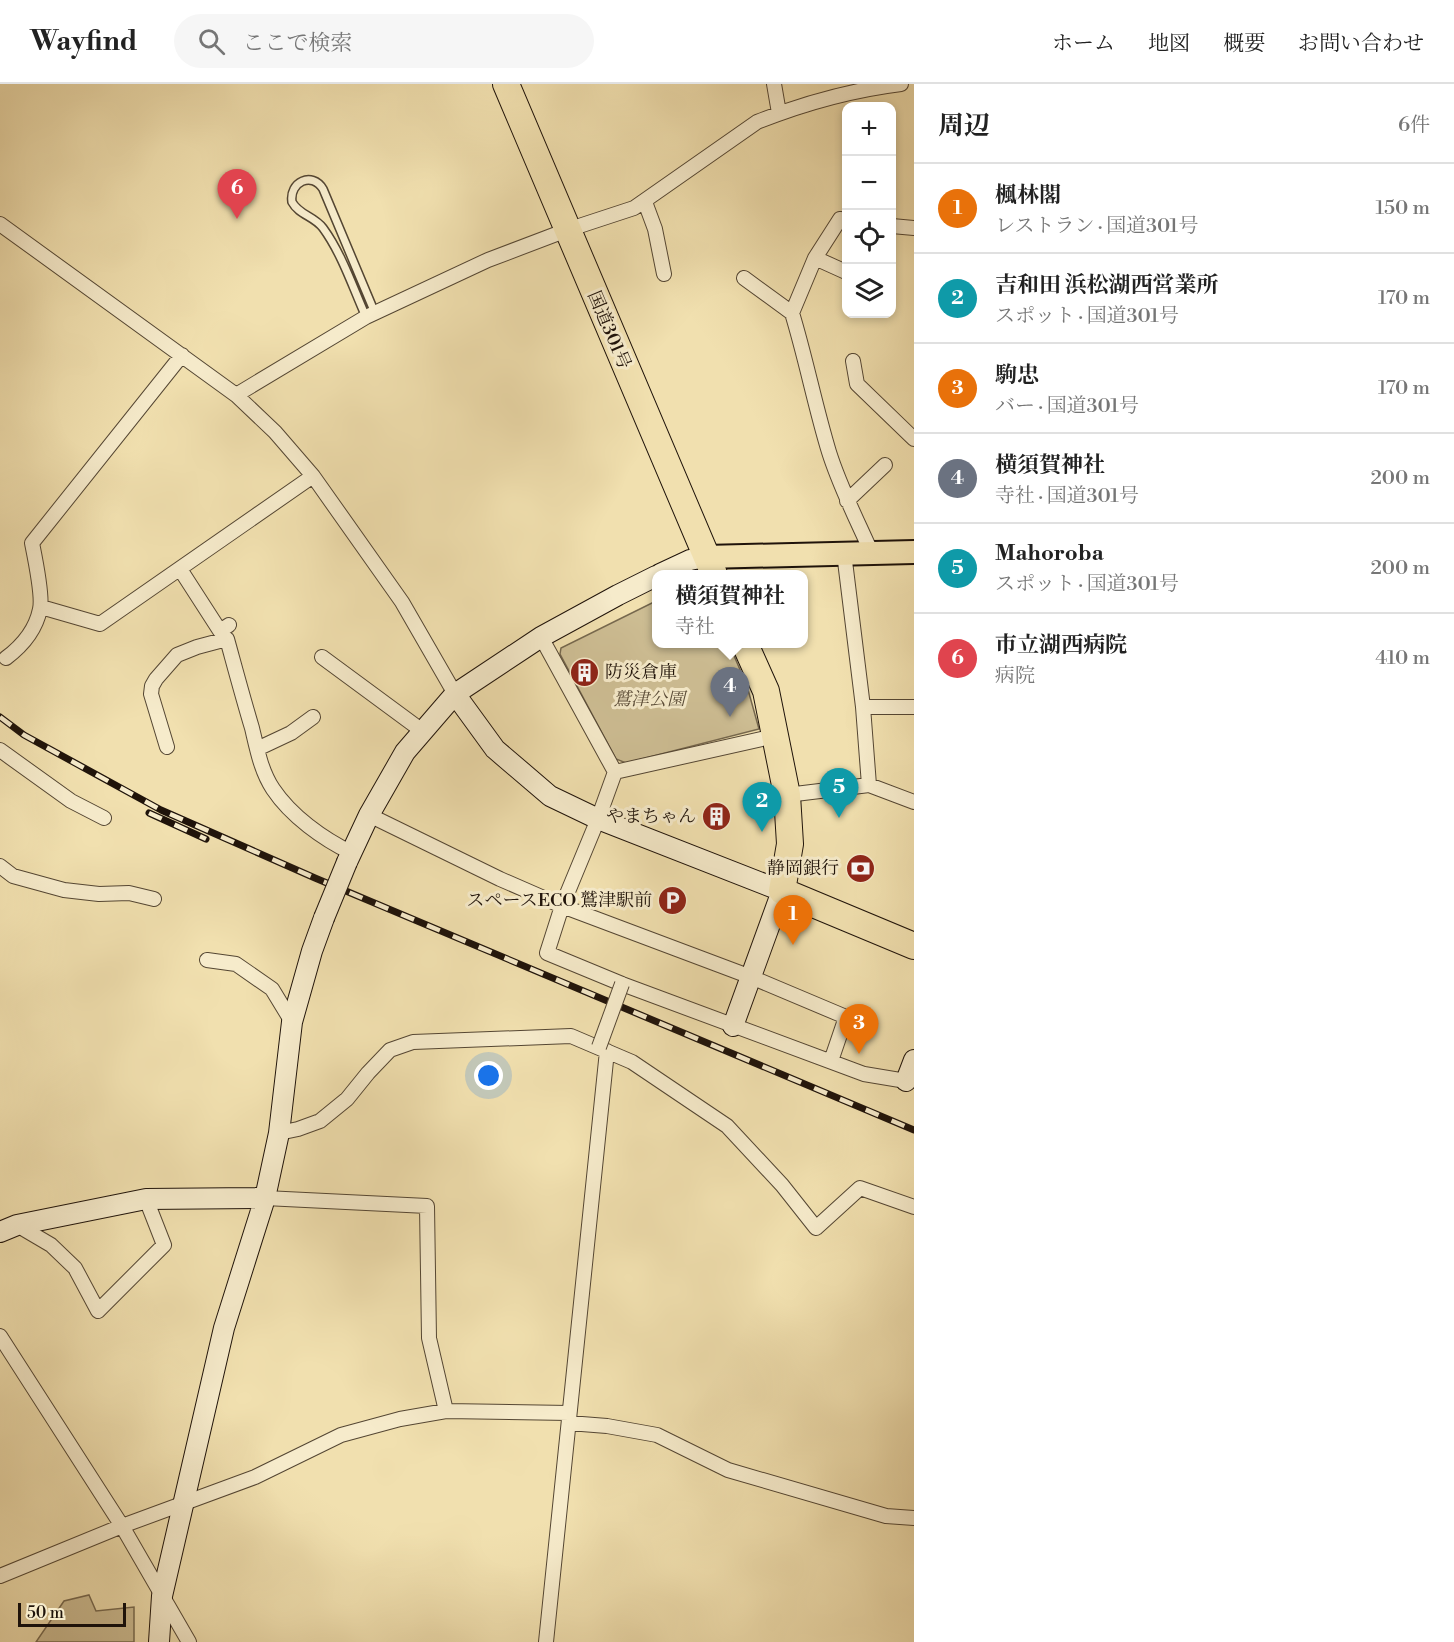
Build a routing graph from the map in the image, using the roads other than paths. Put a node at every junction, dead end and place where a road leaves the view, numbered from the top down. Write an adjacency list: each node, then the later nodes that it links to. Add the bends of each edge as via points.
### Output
1 (506, 84): 10 (highway, 国道301号)
2 (774, 84): 4 (street)
3 (901, 84): 4 (street)
4 (779, 113): 5 (street, via 757,122)
5 (645, 202): 10 (street); 13 (street)
6 (842, 219): 11 (street)
7 (0, 224): 17 (street)
8 (896, 226): 9 (street)
9 (914, 228)
10 (567, 230): 16 (street, via 488,260); 27 (highway, 国道301号)
11 (815, 258): 12 (street); 15 (street)
12 (842, 270)
13 (664, 274)
14 (744, 278): 15 (street)
15 (792, 313): 23 (street, via 829,451)
16 (370, 315): 16 (lane, via 331,240 315,219 299,211 292,202 292,190 300,182 311,180 323,189); 19 (street)
17 (182, 355): 19 (street); 31 (street, via 32,543)
18 (853, 361): 20 (street, via 857,384)
19 (236, 395): 22 (street)
20 (914, 440)
21 (885, 465): 23 (street)
22 (313, 476): 28 (street); 37 (street, via 402,602)
23 (847, 501): 26 (street)
24 (914, 552): 26 (main road)
25 (844, 553): 26 (main road); 27 (main road); 38 (street)
26 (869, 553)
27 (710, 566): 29 (street, via 690,560)
28 (180, 569): 31 (street, via 100,624); 32 (street, via 220,631)
29 (669, 570)
30 (652, 578): 33 (street)
31 (41, 607): 36 (street, via 27,638)
32 (229, 625)
33 (541, 637): 37 (street); 46 (street)
34 (747, 648): 42 (highway, via 766,691)
35 (322, 657): 41 (street)
36 (6, 658)
37 (455, 694): 41 (street); 52 (street, via 495,749 518,770 550,796)
38 (863, 707): 39 (street); 47 (street)
39 (914, 707)
40 (313, 717): 44 (street, via 291,733)
41 (421, 730): 50 (street)
42 (775, 736): 46 (street); 48 (highway)
43 (167, 747): 44 (street, via 152,686 177,655 227,639)
44 (257, 748): 53 (street, via 267,778 282,801)
45 (0, 750): 51 (street, via 71,801)
46 (615, 772): 52 (street)
47 (869, 784): 48 (street); 49 (street)
48 (787, 795): 55 (highway, via 790,844)
49 (914, 802)
50 (369, 815): 53 (street); 57 (street)
51 (104, 818)
52 (598, 819): 55 (street); 57 (street)
53 (350, 857): 62 (street, bridge, via 312,951)
54 (0, 866): 56 (street, via 13,876 64,890 129,893)
55 (782, 891): 58 (highway); 60 (street)
56 (154, 899)
57 (562, 906): 60 (street); 61 (street, via 547,953)
58 (914, 946)
59 (207, 960): 62 (street, via 236,964 272,989)
60 (751, 977): 63 (street); 66 (street, via 846,1017)
61 (622, 984): 63 (street); 64 (street, bridge)
62 (292, 1022): 68 (street)
63 (733, 1026): 66 (street)
64 (603, 1049): 68 (street, via 571,1036 413,1042 390,1050 347,1099 320,1121); 71 (street, via 632,1062 727,1126 816,1228 860,1188); 75 (street)
65 (914, 1060): 67 (street)
66 (831, 1061): 67 (street, via 864,1074)
67 (906, 1081)
68 (279, 1132): 70 (street)
69 (146, 1198): 70 (street); 72 (street); 72 (street, via 164,1245 98,1311 75,1268 51,1245)
70 (265, 1198): 74 (street, via 427,1206 429,1338); 76 (street, via 224,1329)
71 (914, 1207)
72 (9, 1228)
73 (0, 1336): 78 (street)
74 (447, 1411): 75 (street); 76 (street, via 341,1435 255,1477)
75 (569, 1418): 77 (street, via 657,1435 728,1470 886,1516); 83 (street)
76 (182, 1504): 78 (street); 80 (street)
77 (914, 1518)
78 (122, 1526): 79 (street); 80 (street)
79 (0, 1576)
80 (162, 1596): 81 (street); 82 (street)
81 (159, 1642)
82 (189, 1642)
83 (546, 1642)

